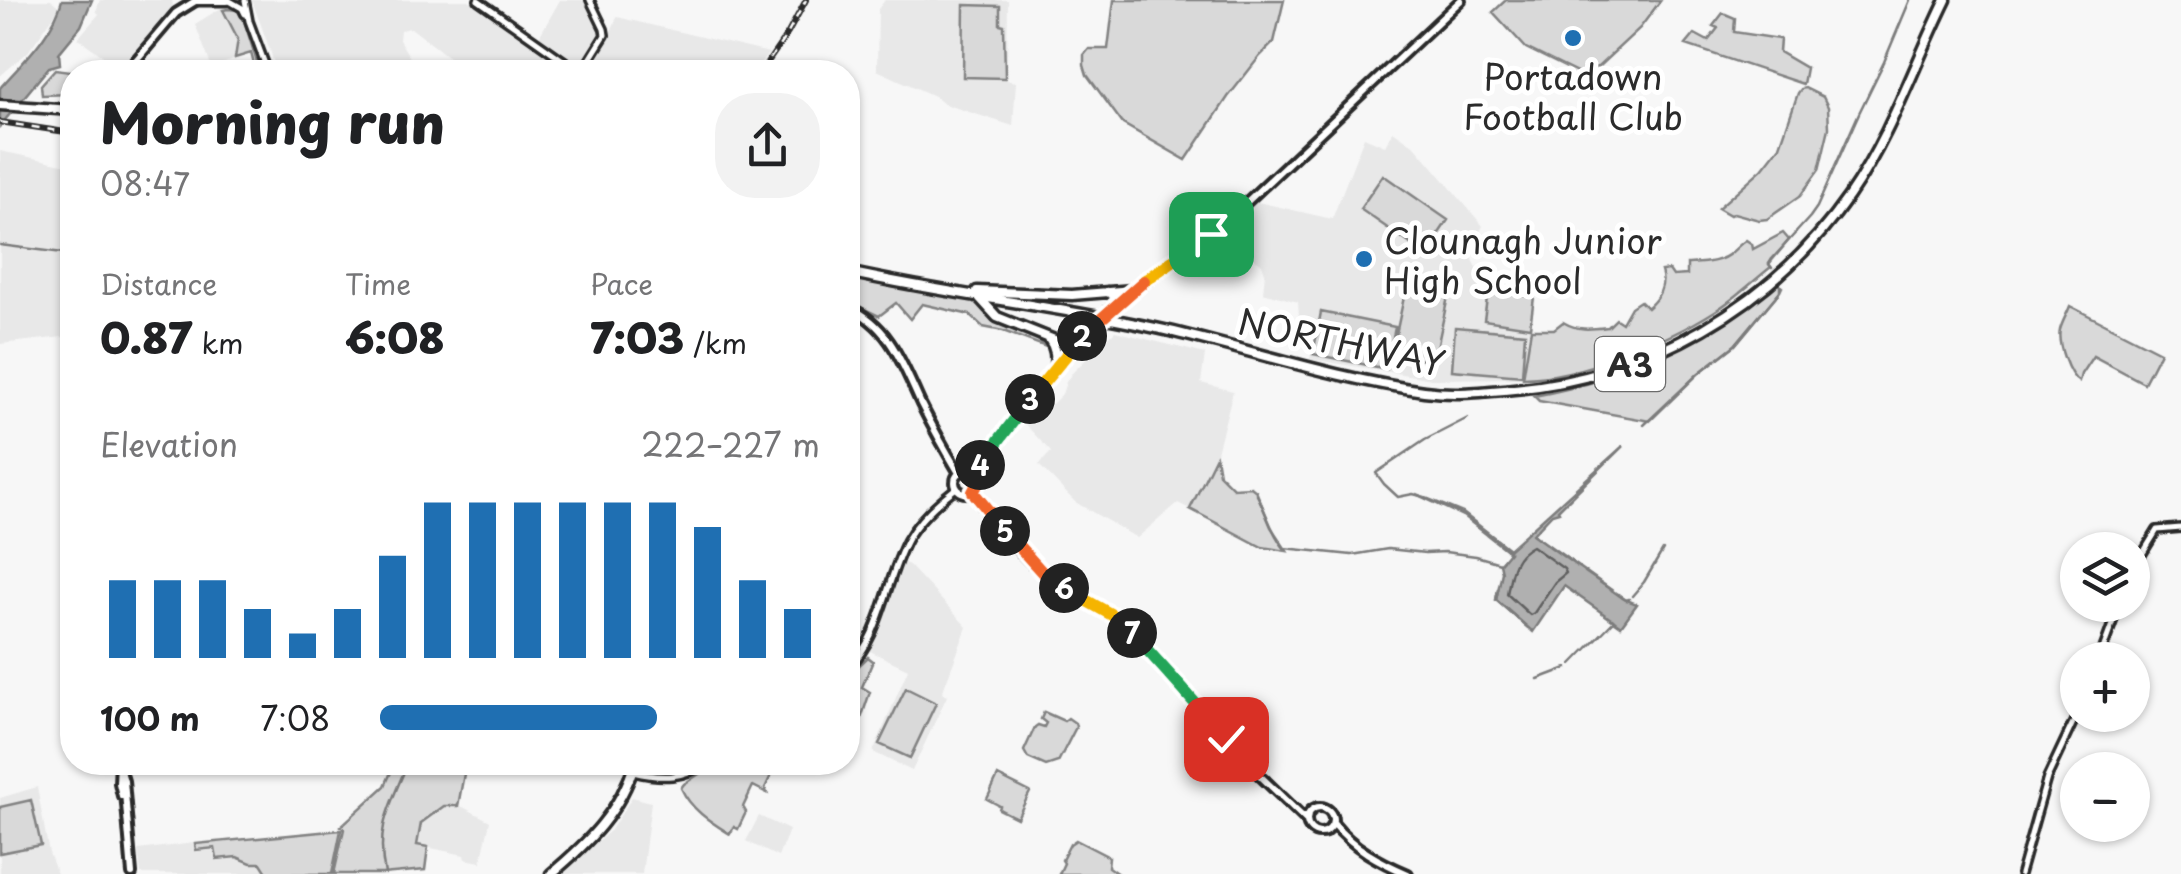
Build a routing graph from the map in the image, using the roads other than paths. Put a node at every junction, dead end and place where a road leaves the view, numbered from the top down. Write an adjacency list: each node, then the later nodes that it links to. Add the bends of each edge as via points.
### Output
1 (179, 0): 9 (main road)
2 (197, 0): 8 (main road); 9 (main road)
3 (245, 0): 10 (street)
4 (478, 0): 13 (street)
5 (590, 0): 14 (street, via 605,35)
6 (1461, 0): 18 (main road, via 1232,216)
7 (1946, 0): 21 (main road, NORTHWAY / A3, via 1880,145 1813,241 1705,329 1603,373 1512,390 1422,390)
8 (230, 2): 10 (street)
9 (176, 14): 11 (main road)
10 (249, 21): 12 (street)
11 (136, 60)
12 (264, 60)
13 (565, 60)
14 (588, 60)
15 (0, 105): 16 (main road)
16 (60, 109)
17 (860, 274): 19 (main road, NORTHWAY / A3)
18 (1133, 290): 20 (main road); 22 (main road)
19 (963, 292): 20 (main road); 21 (main road, NORTHWAY / A3)
20 (1108, 292): 22 (main road)
21 (978, 295): 24 (main road, via 997,317)
22 (1114, 306): 25 (main road, bridge)
23 (860, 313): 27 (main road, via 900,357)
24 (1049, 339): 25 (main road); 26 (main road)
25 (1072, 348): 26 (main road)
26 (1055, 368): 28 (main road)
27 (959, 474): 28 (main road); 29 (main road)
28 (974, 474): 30 (main road)
29 (956, 488): 30 (main road); 33 (street, via 909,536)
30 (973, 492): 39 (main road, via 1054,583 1127,627)
31 (2181, 528): 32 (street, via 2157,530)
32 (2150, 541)
33 (860, 655)
34 (2069, 732): 48 (street, via 2047,778)
35 (121, 775): 45 (main road)
36 (630, 775): 46 (main road, via 608,820)
37 (650, 775): 38 (street)
38 (684, 775)
39 (1294, 807): 40 (main road); 41 (main road)
40 (1312, 810): 41 (main road); 42 (main road, via 1328,810)
41 (1307, 821): 43 (main road, via 1312,832)
42 (1333, 823): 43 (main road); 44 (main road)
43 (1325, 833): 44 (main road)
44 (1345, 837): 47 (main road)
45 (132, 874)
46 (551, 874)
47 (1408, 874)
48 (2020, 874)

